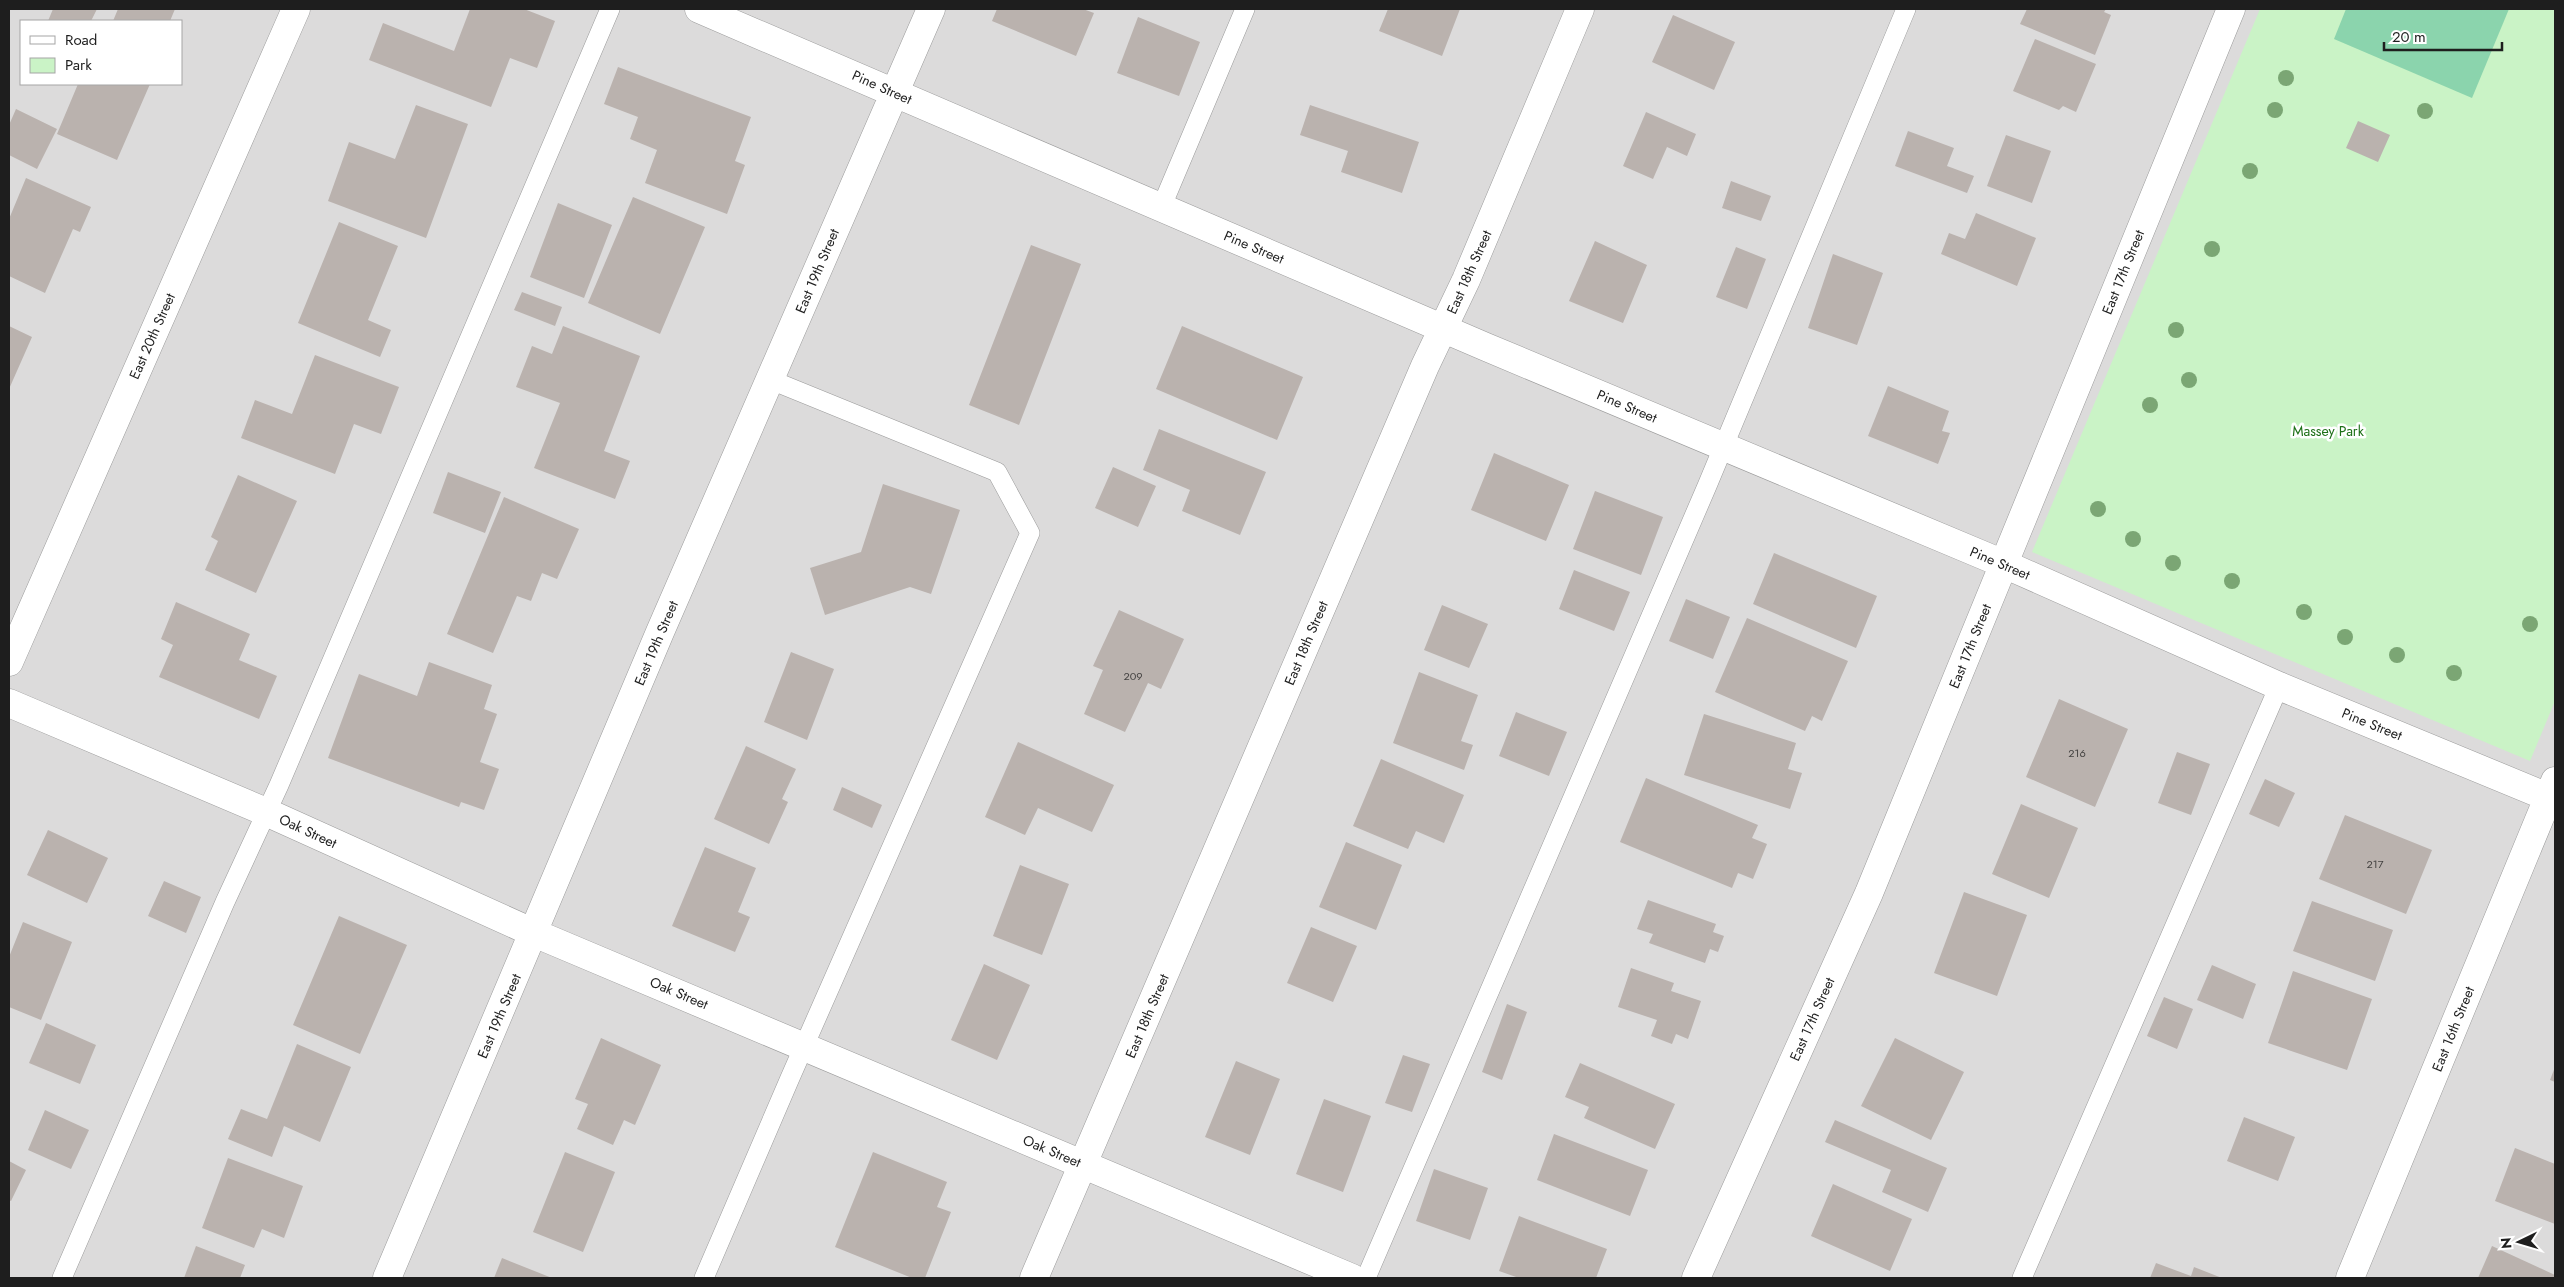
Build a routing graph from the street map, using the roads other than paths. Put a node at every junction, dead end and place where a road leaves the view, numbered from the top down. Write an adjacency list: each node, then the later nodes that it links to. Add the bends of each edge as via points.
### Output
1 (296, 9): 15 (street, East 20th Street)
2 (610, 9): 19 (lane)
3 (699, 9): 9 (street, Pine Street)
4 (931, 9): 9 (street, East 19th Street)
5 (1245, 9): 10 (lane)
6 (1580, 9): 11 (street, East 18th Street)
7 (1906, 9): 13 (lane)
8 (2231, 9): 14 (street, East 17th Street)
9 (894, 92): 10 (street, Pine Street); 12 (street, East 19th Street)
10 (1161, 208): 11 (street, Pine Street)
11 (1444, 327): 13 (street, Pine Street); 22 (street, East 18th Street)
12 (771, 380): 20 (street, East 19th Street, via 660,632); 21 (lane, via 998,472 1030,533)
13 (1723, 447): 14 (street, Pine Street); 28 (lane)
14 (2004, 564): 16 (street, Pine Street); 29 (street, East 17th Street, via 1869,894)
15 (9, 662)
16 (2279, 686): 18 (street, Pine Street); 30 (lane)
17 (9, 702): 19 (street, Oak Street)
18 (2553, 792): 31 (street, East 16th Street)
19 (266, 812): 20 (street, Oak Street); 23 (lane)
20 (534, 933): 21 (street, Oak Street); 24 (street, East 19th Street)
21 (804, 1046): 22 (street, Oak Street); 25 (lane)
22 (1084, 1164): 26 (street, East 18th Street); 27 (street, Oak Street)
23 (62, 1278)
24 (386, 1278)
25 (704, 1278)
26 (1034, 1278)
27 (1352, 1278)
28 (1366, 1278)
29 (1696, 1278)
30 (2022, 1278)
31 (2350, 1278)

